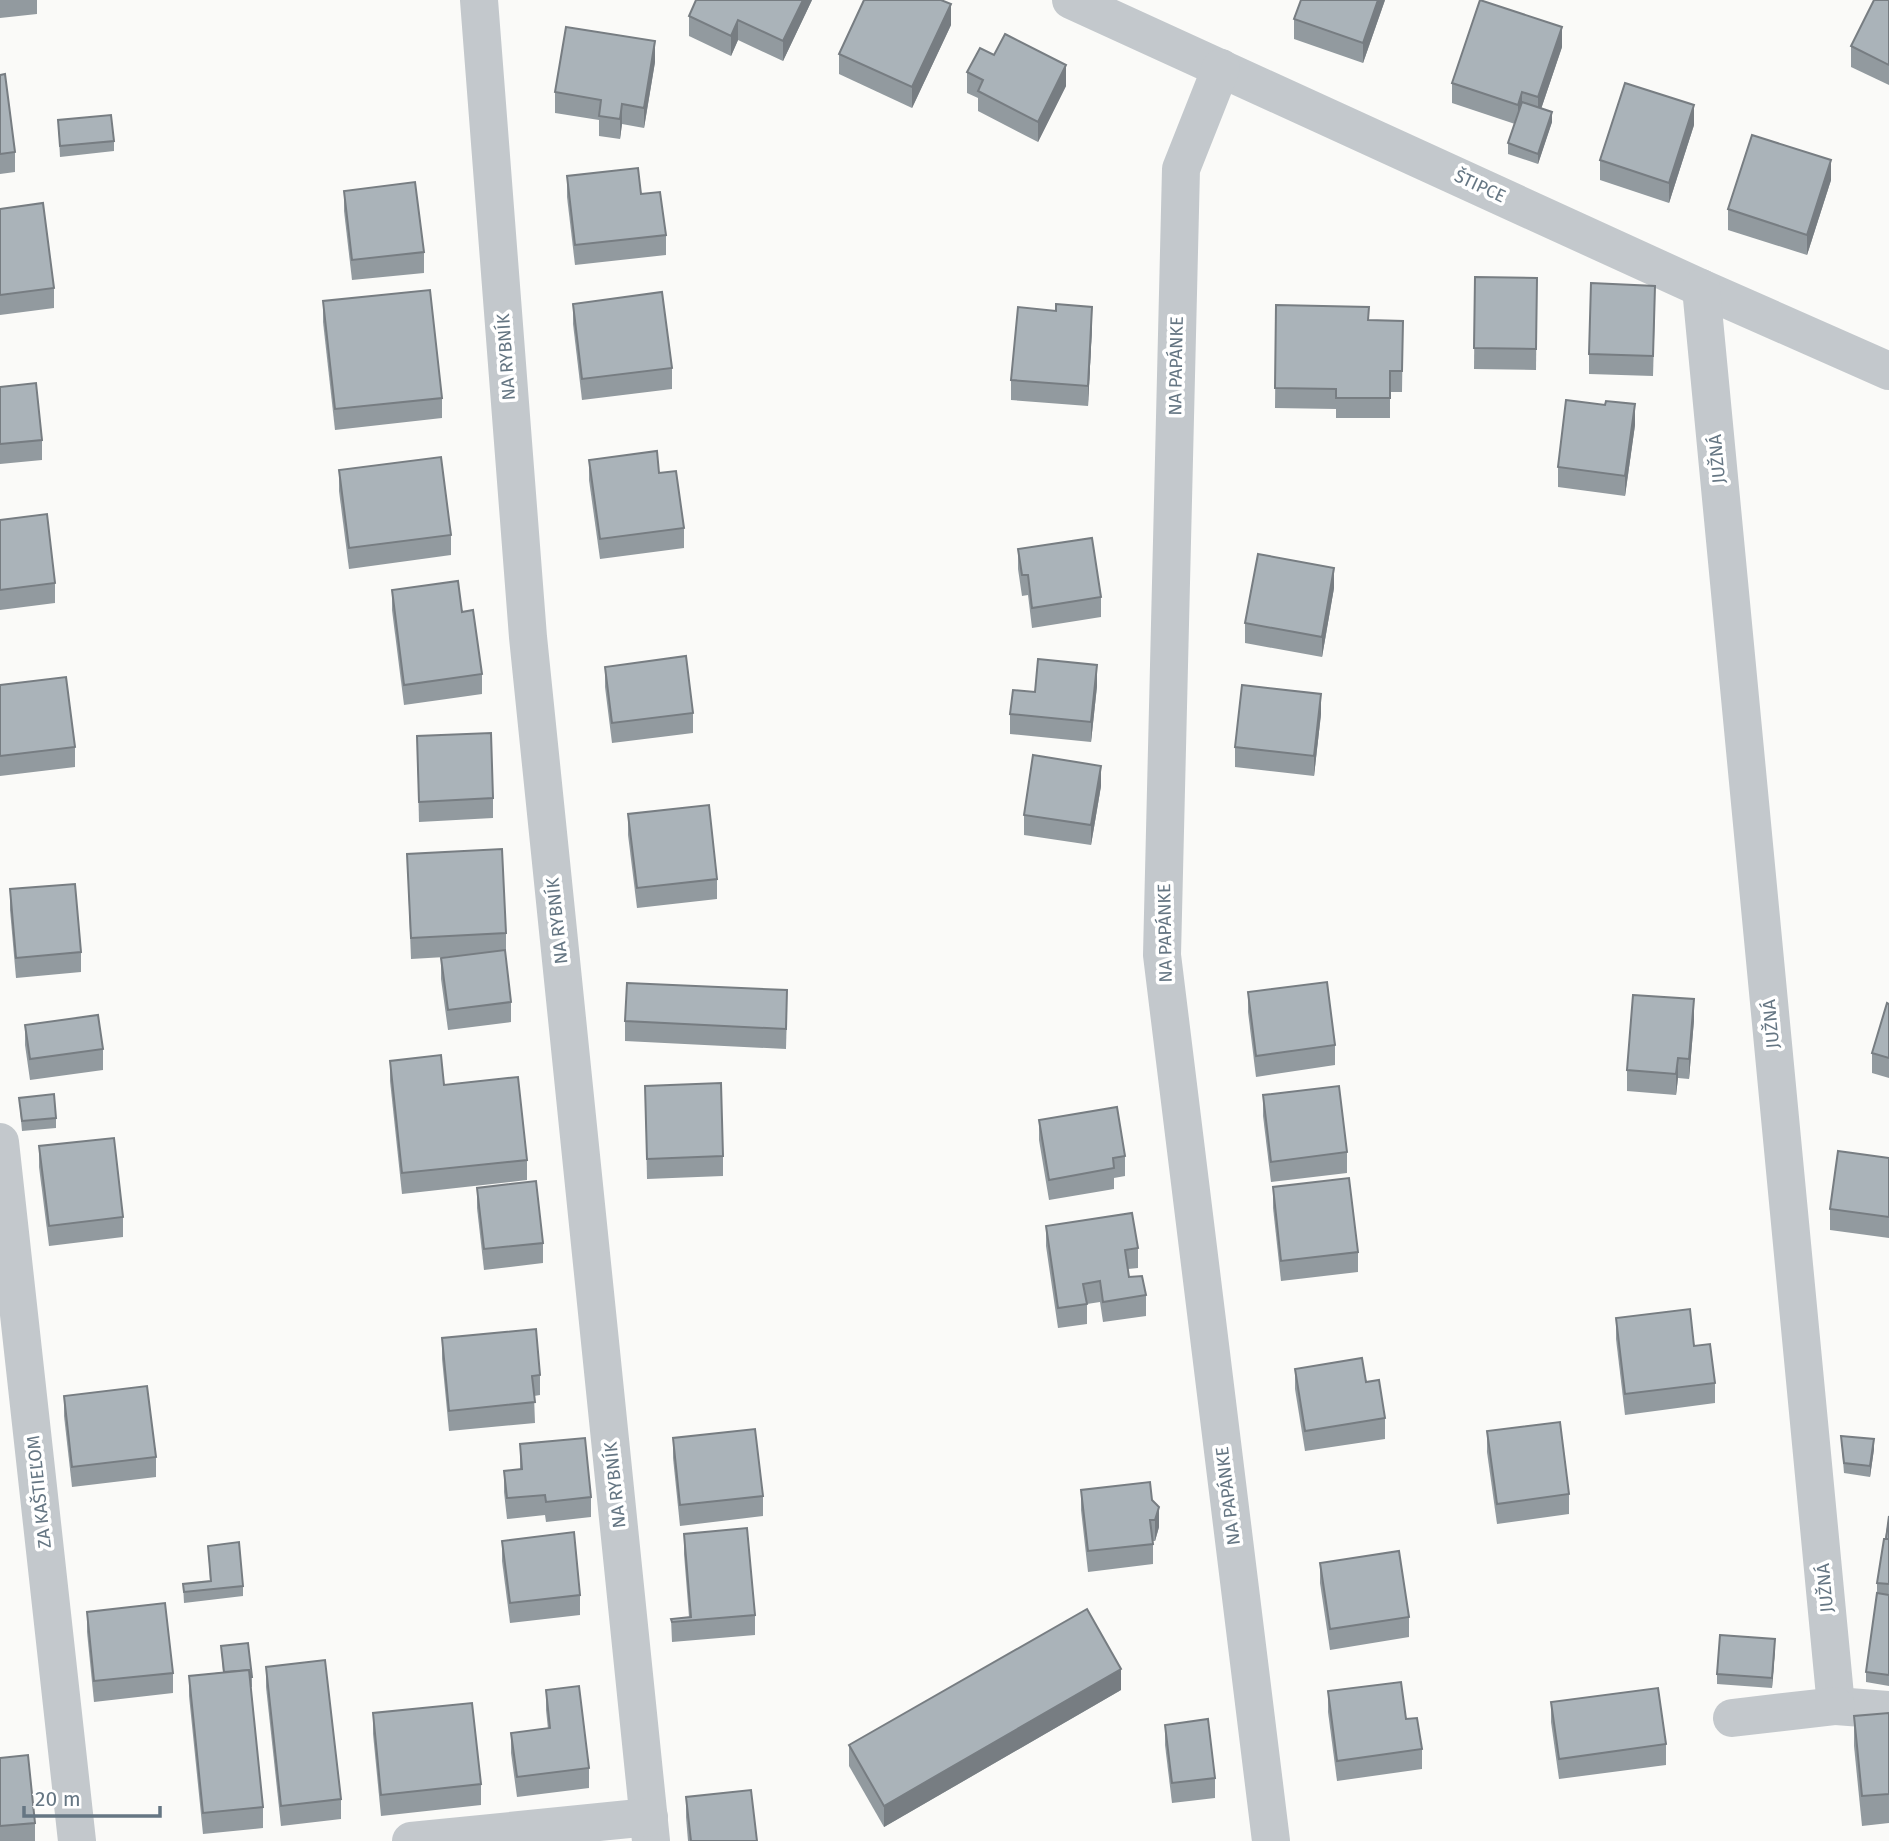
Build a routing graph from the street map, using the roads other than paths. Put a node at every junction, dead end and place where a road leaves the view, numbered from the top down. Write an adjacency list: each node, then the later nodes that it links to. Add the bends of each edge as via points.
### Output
1 (479, 0): 10 (street, NA RYBNÍK, via 528,637)
2 (1071, 0): 3 (street, ŠTIPCE)
3 (1221, 68): 4 (street, ŠTIPCE); 13 (street, NA PAPÁNKE, via 1181,169 1162,956)
4 (1701, 288): 5 (street, ŠTIPCE); 7 (street, JUŽNÁ)
5 (1889, 371)
6 (0, 1142): 11 (street, ZA KAŠTIEĽOM)
7 (1836, 1706): 8 (street); 9 (street)
8 (1889, 1710)
9 (1732, 1718)
10 (650, 1829): 12 (street)
11 (77, 1841)
12 (411, 1841)
13 (1271, 1841)

